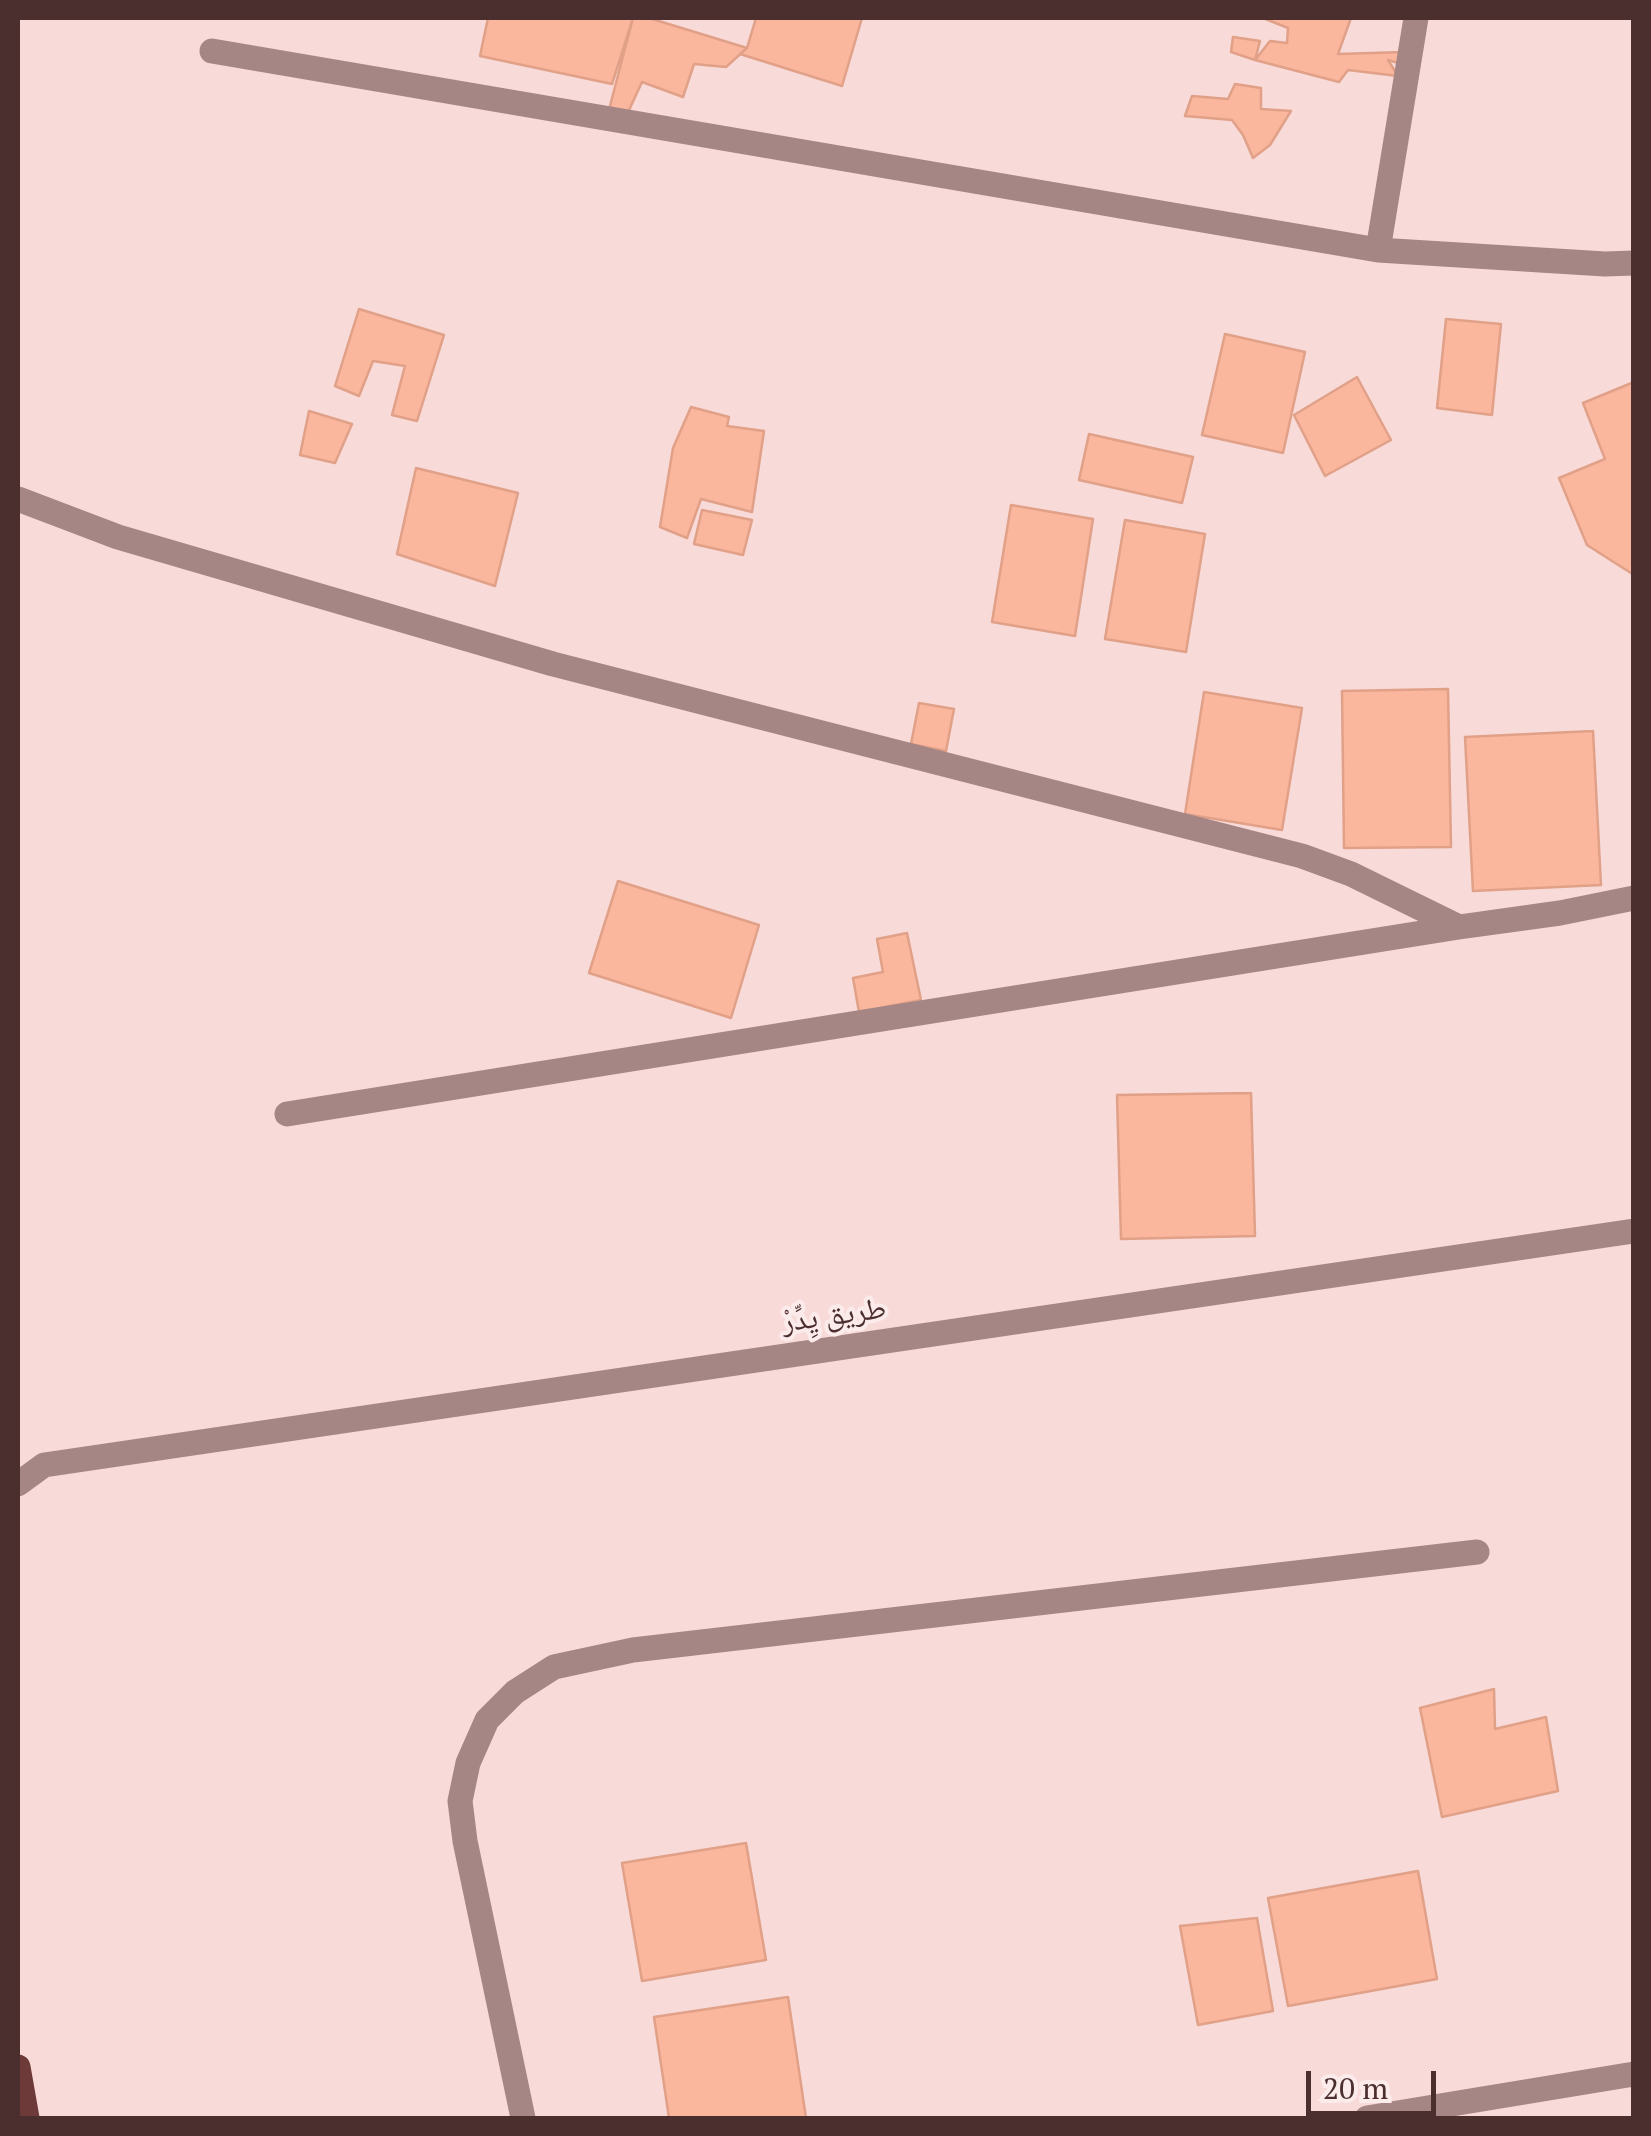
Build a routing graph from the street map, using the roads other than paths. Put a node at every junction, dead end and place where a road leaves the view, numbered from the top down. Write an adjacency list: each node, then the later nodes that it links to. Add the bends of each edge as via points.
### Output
1 (1416, 18): 3 (street)
2 (212, 51): 3 (street)
3 (1378, 250): 4 (street)
4 (1634, 263)
5 (18, 498): 7 (street, via 118,537 552,664 1302,856)
6 (1634, 898): 7 (street)
7 (1458, 927): 8 (street)
8 (288, 1114)
9 (1634, 1231): 11 (street, طريق يِدِّرْ)
10 (18, 1454): 11 (street)
11 (44, 1465): 12 (street, طريق يِدِّرْ)
12 (18, 1484)
13 (1477, 1552): 17 (street, via 633,1650 554,1667 487,1720 460,1801)
14 (18, 2068): 16 (main road)
15 (1634, 2074): 18 (street)
16 (26, 2118)
17 (523, 2118)
18 (1367, 2118)

